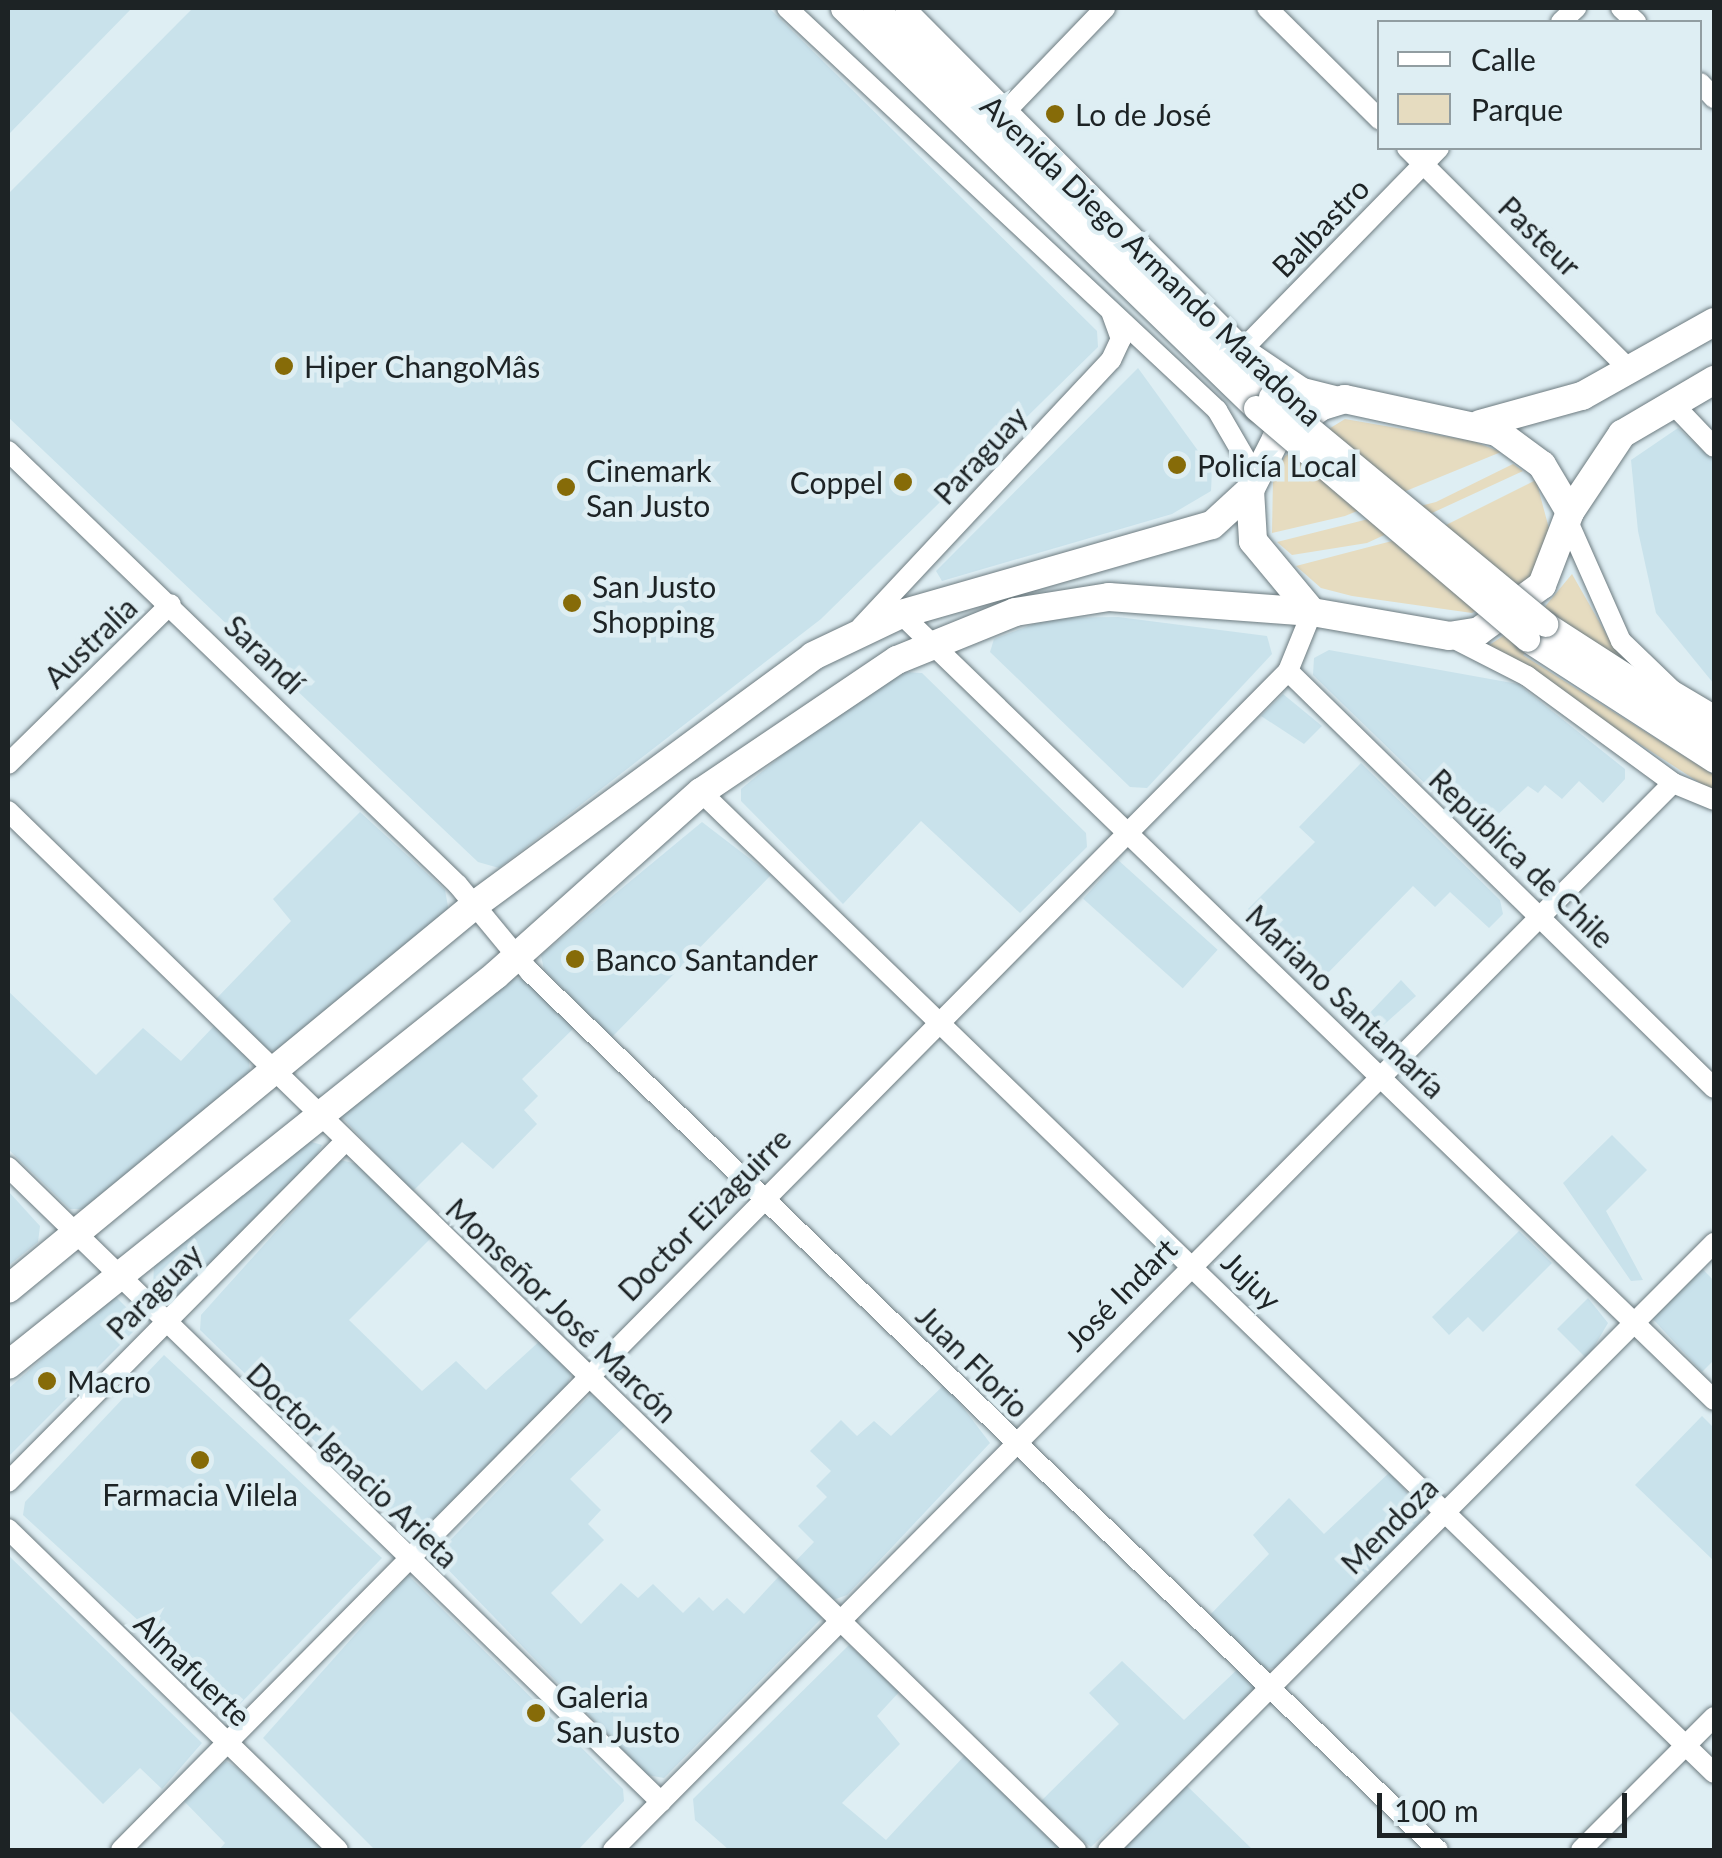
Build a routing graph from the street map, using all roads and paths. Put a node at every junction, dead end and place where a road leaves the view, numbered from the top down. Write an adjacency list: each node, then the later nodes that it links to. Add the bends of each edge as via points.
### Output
1 (787, 8): 12 (street, Avenida Diego Armando Maradona)
2 (843, 8): 18 (main road, Avenida Diego Armando Maradona)
3 (875, 8): 18 (main road, Avenida Diego Armando Maradona)
4 (905, 8): 7 (street, Avenida Diego Armando Maradona)
5 (1105, 8): 7 (street)
6 (1267, 8): 8 (street)
7 (1006, 111): 14 (street, Avenida Diego Armando Maradona)
8 (1377, 117)
9 (1409, 150): 11 (street, Pasteur)
10 (1437, 150): 11 (street, Balbastro)
11 (1423, 164): 14 (street, Balbastro); 15 (street, Pasteur)
12 (1111, 312): 23 (street, Avenida Diego Armando Maradona, via 1217,410); 28 (street, Paraguay, via 1121,339 1111,360)
13 (1714, 322): 15 (highway)
14 (1244, 348): 17 (street, Avenida Diego Armando Maradona, via 1304,388)
15 (1630, 369): 20 (highway, via 1541,414)
16 (1714, 380): 19 (highway)
17 (1345, 399): 20 (highway); 23 (highway, via 1288,425)
18 (1264, 402): 29 (main road, Avenida Diego Armando Maradona, bridge)
19 (1670, 402): 21 (street); 24 (highway, via 1608,447)
20 (1474, 425): 24 (highway, via 1524,448)
21 (1714, 447)
22 (8, 450): 25 (street, Sarandí)
23 (1253, 484): 26 (highway, via 1253,541); 27 (highway, via 1222,520 1180,536)
24 (1570, 519): 30 (highway, via 1559,560 1526,602 1490,626); 33 (street, via 1621,641)
25 (171, 604): 36 (street, Australia); 42 (street, Sarandí)
26 (1312, 612): 30 (highway); 31 (highway, via 1072,600); 32 (street, Doctor Eizaguirre)
27 (901, 614): 28 (highway); 31 (street, Mariano Santamaría)
28 (858, 630): 42 (highway, via 672,752)
29 (1536, 632): 34 (main road, Avenida Diego Armando Maradona); 35 (main road, Avenida Diego Armando Maradona)
30 (1449, 636): 37 (street, via 1527,676)
31 (936, 644): 38 (highway, via 870,677); 41 (street, Mariano Santamaría)
32 (1288, 671): 41 (street, Doctor Eizaguirre); 43 (street, República de Chile)
33 (1714, 715)
34 (1714, 733)
35 (1714, 760)
36 (8, 764)
37 (1674, 783): 39 (street); 43 (street, José Indart)
38 (701, 792): 44 (highway); 45 (street, Jujuy)
39 (1714, 800)
40 (8, 811): 46 (street, Monseñor José Marcón)
41 (1128, 832): 45 (street, Doctor Eizaguirre); 47 (street, Mariano Santamaría)
42 (476, 904): 44 (street, Juan Florio); 46 (highway)
43 (1540, 918): 47 (street, José Indart); 48 (street, República de Chile)
44 (516, 956): 49 (highway); 52 (street, Juan Florio)
45 (940, 1021): 52 (street, Doctor Eizaguirre); 55 (street, Jujuy)
46 (274, 1070): 49 (street, Monseñor José Marcón); 53 (highway)
47 (1384, 1078): 55 (street, José Indart); 58 (street, Mariano Santamaría)
48 (1714, 1088)
49 (315, 1114): 50 (street, Monseñor José Marcón); 56 (highway)
50 (344, 1142): 59 (street, Paraguay); 61 (street, Monseñor José Marcón)
51 (8, 1167): 53 (street, Doctor Ignacio Arieta)
52 (764, 1196): 61 (street, Doctor Eizaguirre); 63 (street, Juan Florio)
53 (76, 1236): 56 (street, Doctor Ignacio Arieta); 57 (highway)
54 (1714, 1243): 58 (street, Mendoza)
55 (1192, 1263): 63 (street, José Indart); 65 (street, Jujuy)
56 (118, 1278): 59 (street, Doctor Ignacio Arieta); 60 (highway)
57 (8, 1289)
58 (1635, 1322): 62 (street, Mariano Santamaría); 65 (street, Mendoza)
59 (164, 1324): 64 (street, Paraguay); 67 (street, Doctor Ignacio Arieta)
60 (8, 1365)
61 (587, 1374): 67 (street, Doctor Eizaguirre); 68 (street, Monseñor José Marcón)
62 (1714, 1400)
63 (1013, 1444): 68 (street, José Indart); 69 (street, Juan Florio)
64 (8, 1482)
65 (1446, 1512): 69 (street, Mendoza); 72 (street, Jujuy)
66 (8, 1529): 71 (street, Almafuerte)
67 (408, 1561): 71 (street, Doctor Eizaguirre); 74 (street, Doctor Ignacio Arieta)
68 (840, 1623): 74 (street, José Indart); 78 (street, Monseñor José Marcón)
69 (1270, 1684): 79 (street, Mendoza); 80 (street, Juan Florio)
70 (1714, 1717): 72 (street)
71 (226, 1743): 75 (street, Doctor Eizaguirre); 76 (street, Almafuerte)
72 (1686, 1746): 73 (street, Jujuy); 81 (street)
73 (1714, 1773)
74 (661, 1802): 77 (street, José Indart)
75 (122, 1850)
76 (338, 1850)
77 (613, 1850)
78 (1076, 1850)
79 (1108, 1850)
80 (1438, 1850)
81 (1581, 1850)

